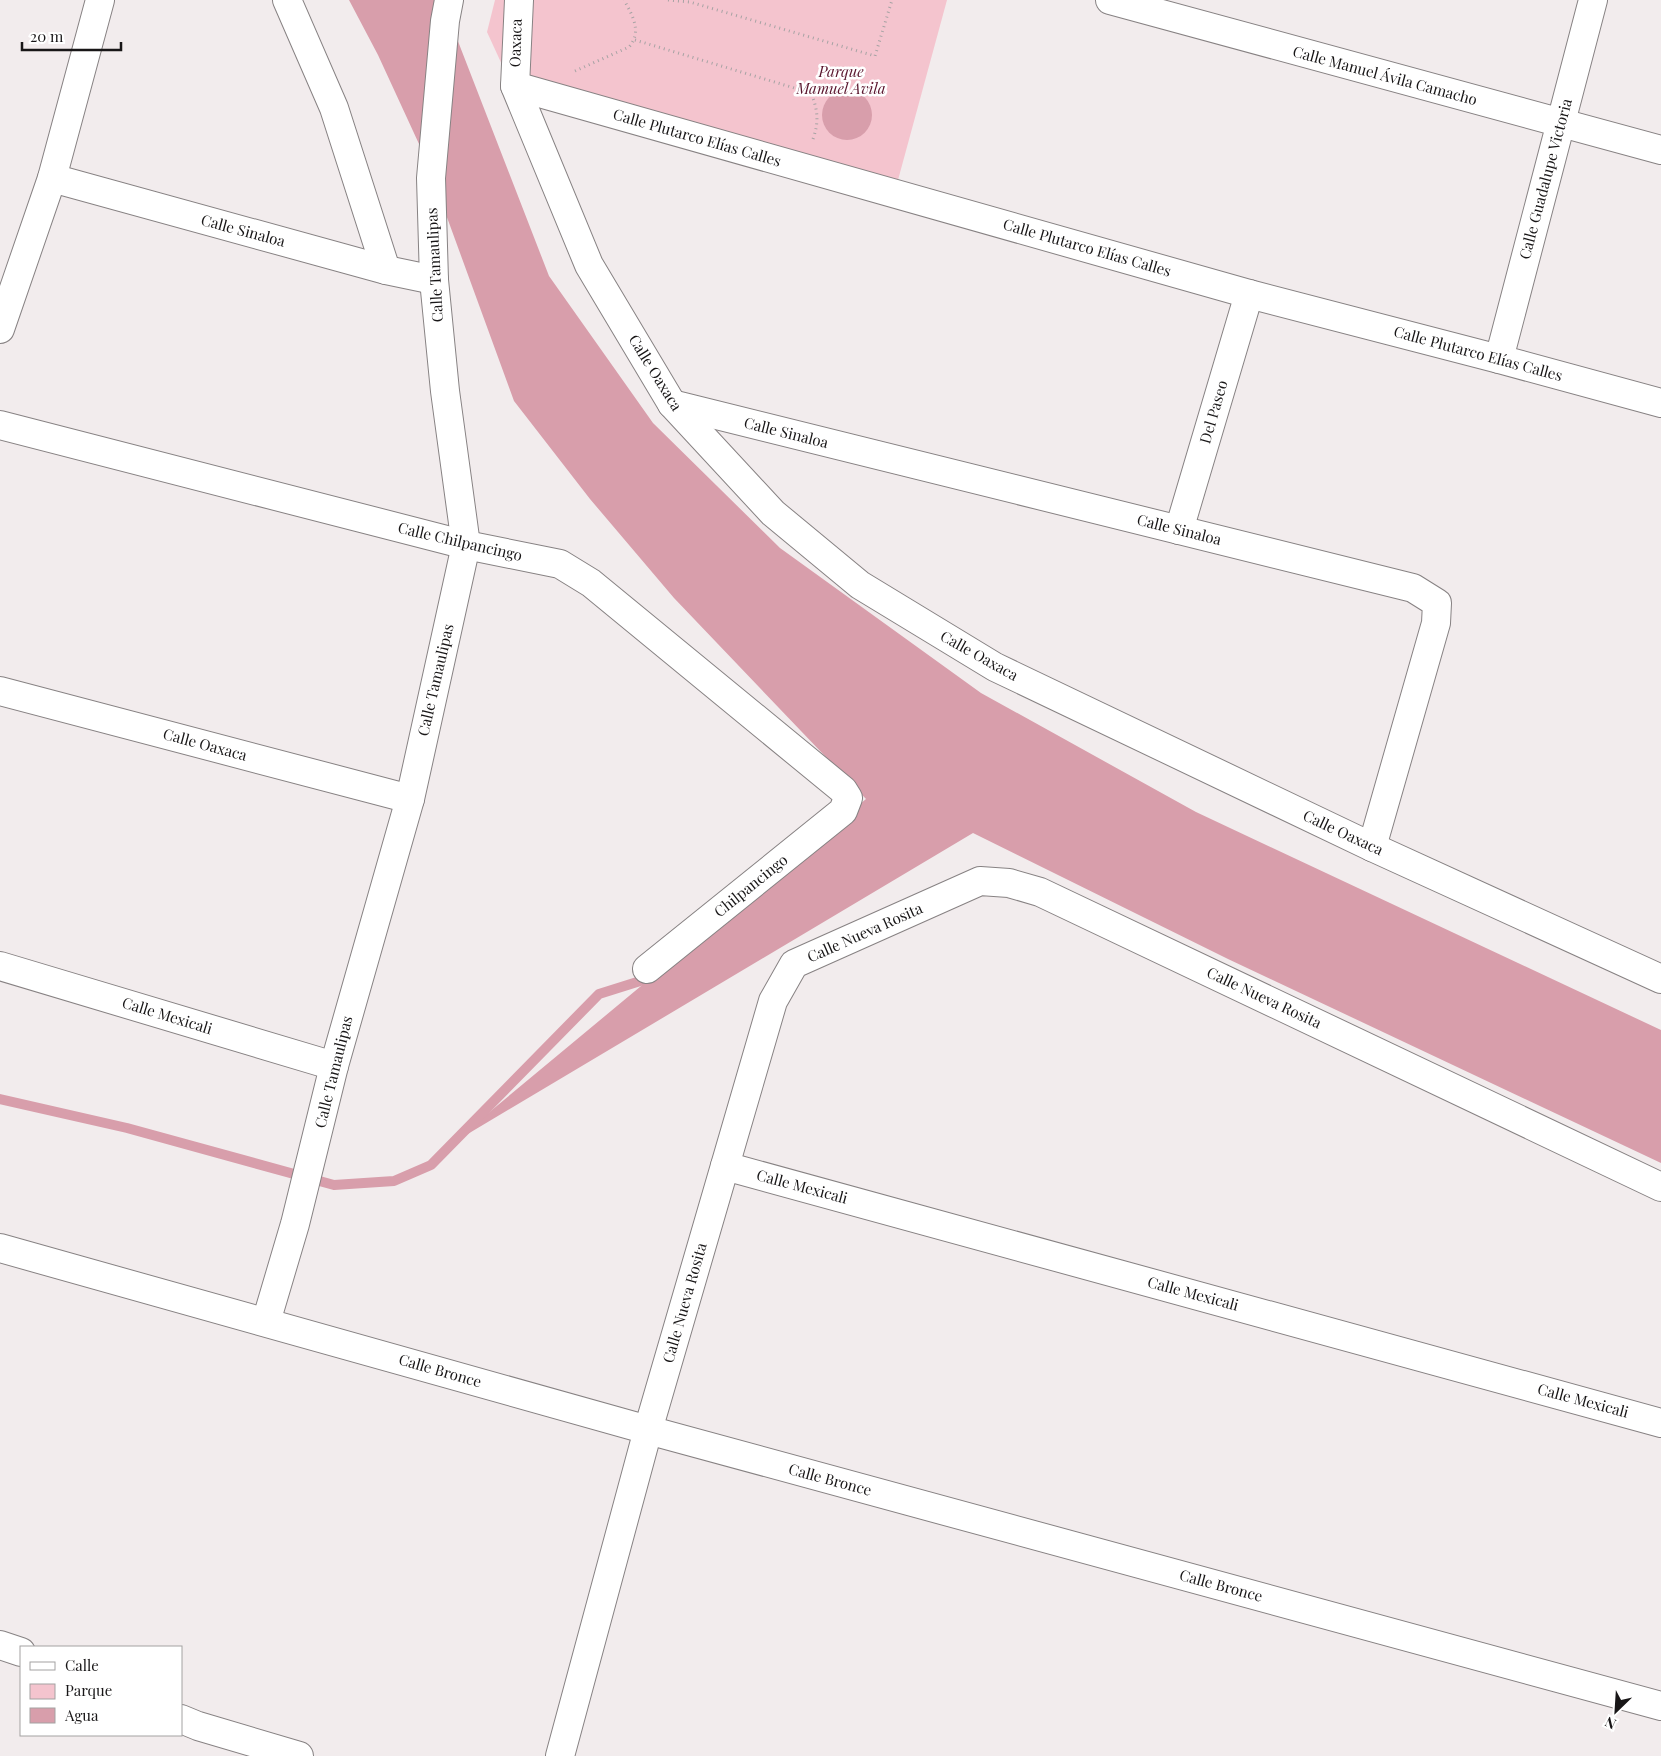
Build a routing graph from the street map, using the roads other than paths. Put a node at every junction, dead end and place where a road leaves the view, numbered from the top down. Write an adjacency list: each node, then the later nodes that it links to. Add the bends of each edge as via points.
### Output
1 (100, 0): 10 (street)
2 (287, 0): 11 (street, via 334,108)
3 (519, 0): 7 (street, Oaxaca)
4 (1110, 0): 8 (street, Calle Manuel Ávila Camacho)
5 (1593, 0): 8 (street, Calle Guadalupe Victoria)
6 (447, 11): 12 (street, Calle Tamaulipas, via 431,178)
7 (522, 88): 13 (street, Calle Plutarco Elías Calles); 16 (street, Calle Oaxaca, via 589,265)
8 (1560, 124): 9 (street, Calle Manuel Ávila Camacho); 15 (street, Calle Guadalupe Victoria)
9 (1661, 150)
10 (52, 178): 11 (street, Calle Sinaloa); 14 (street)
11 (386, 270): 12 (street, Calle Sinaloa)
12 (434, 280): 20 (street, Calle Tamaulipas, via 444,391)
13 (1249, 294): 15 (street, Calle Plutarco Elías Calles); 19 (street, Del Paseo)
14 (0, 326)
15 (1499, 358): 17 (street, Calle Plutarco Elías Calles)
16 (672, 404): 19 (street, Calle Sinaloa); 24 (street, Calle Oaxaca, via 773,513 860,585 995,667)
17 (1661, 404)
18 (0, 425): 20 (street, Calle Chilpancingo)
19 (1179, 530): 24 (street, Calle Sinaloa, via 1413,588 1437,603 1436,622)
20 (466, 545): 22 (street, Calle Chilpancingo, via 560,564 591,583 843,790); 23 (street, Calle Tamaulipas)
21 (0, 691): 23 (street, Calle Oaxaca)
22 (848, 798): 26 (street, Chilpancingo, via 843,811)
23 (410, 799): 28 (street, Calle Tamaulipas)
24 (1372, 847): 27 (street, Calle Oaxaca)
25 (0, 966): 28 (street, Calle Mexicali)
26 (647, 969)
27 (1661, 979)
28 (334, 1066): 32 (street, Calle Tamaulipas, via 295,1224)
29 (725, 1166): 30 (street, Calle Nueva Rosita, via 773,1001 794,964 980,881 1010,883 1040,892); 33 (street, Calle Mexicali); 34 (street, Calle Nueva Rosita)
30 (1661, 1187)
31 (0, 1248): 32 (street, Calle Bronce)
32 (266, 1322): 34 (street, Calle Bronce)
33 (1661, 1423)
34 (648, 1430): 37 (street, Calle Bronce); 40 (street, Calle Nueva Rosita)
35 (0, 1644): 36 (street)
36 (20, 1652)
37 (1661, 1706)
38 (182, 1719): 39 (street)
39 (299, 1756)
40 (560, 1756)

